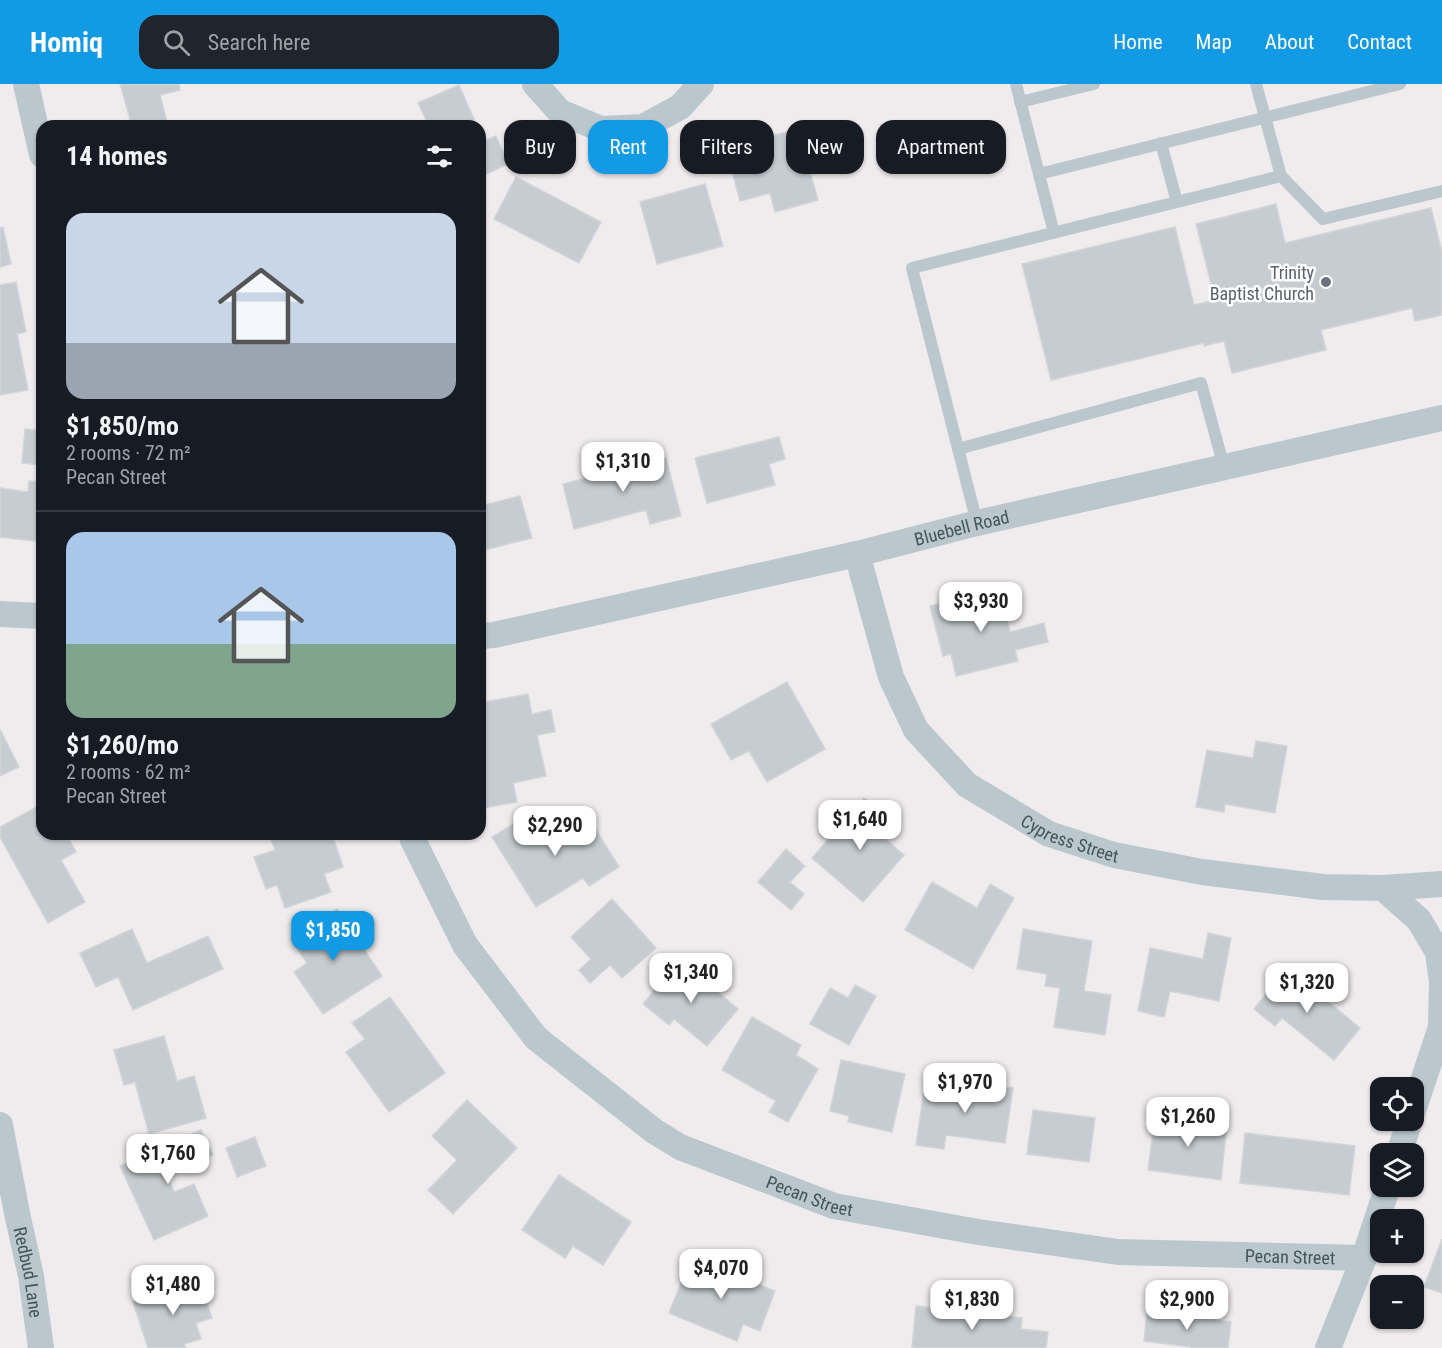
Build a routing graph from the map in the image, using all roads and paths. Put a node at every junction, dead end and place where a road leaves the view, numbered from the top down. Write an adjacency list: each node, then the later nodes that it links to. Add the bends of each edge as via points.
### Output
1 (26, 84): 10 (street)
2 (535, 84): 3 (street, via 560,112 601,129 643,127 680,107)
3 (701, 84)
4 (1016, 84): 8 (lane)
5 (1094, 84): 8 (lane)
6 (1256, 84): 9 (lane)
7 (1400, 84): 9 (lane)
8 (1020, 102): 12 (lane)
9 (1266, 118): 11 (lane); 13 (lane)
10 (36, 128)
11 (1161, 143): 12 (lane); 15 (lane)
12 (1039, 174): 16 (lane)
13 (1281, 176): 14 (lane, via 1323,219); 15 (lane)
14 (1442, 191)
15 (1177, 202): 16 (lane)
16 (1054, 233): 18 (lane, via 912,268)
17 (1442, 418): 19 (street, Bluebell Road)
18 (958, 449): 19 (lane, via 1201,383); 20 (lane)
19 (1224, 468): 20 (street, Bluebell Road)
20 (978, 523): 21 (street, Bluebell Road)
21 (857, 554): 24 (street, Bluebell Road); 27 (street, Cypress Street, via 891,677 916,730 967,784 1049,834 1114,855 1224,875 1323,887)
22 (0, 614): 23 (street)
23 (36, 616)
24 (486, 636)
25 (413, 840): 32 (street, Pecan Street, via 465,945 536,1038 680,1147 834,1206 978,1232 1118,1252)
26 (1442, 884): 27 (street, Cypress Street)
27 (1383, 888): 28 (street, via 1419,920 1438,952)
28 (1442, 1026): 29 (street)
29 (1424, 1079)
30 (0, 1125): 33 (street, Redbud Lane, via 31,1276)
31 (1384, 1197): 32 (street)
32 (1364, 1258): 34 (street)
33 (41, 1348)
34 (1328, 1348)

